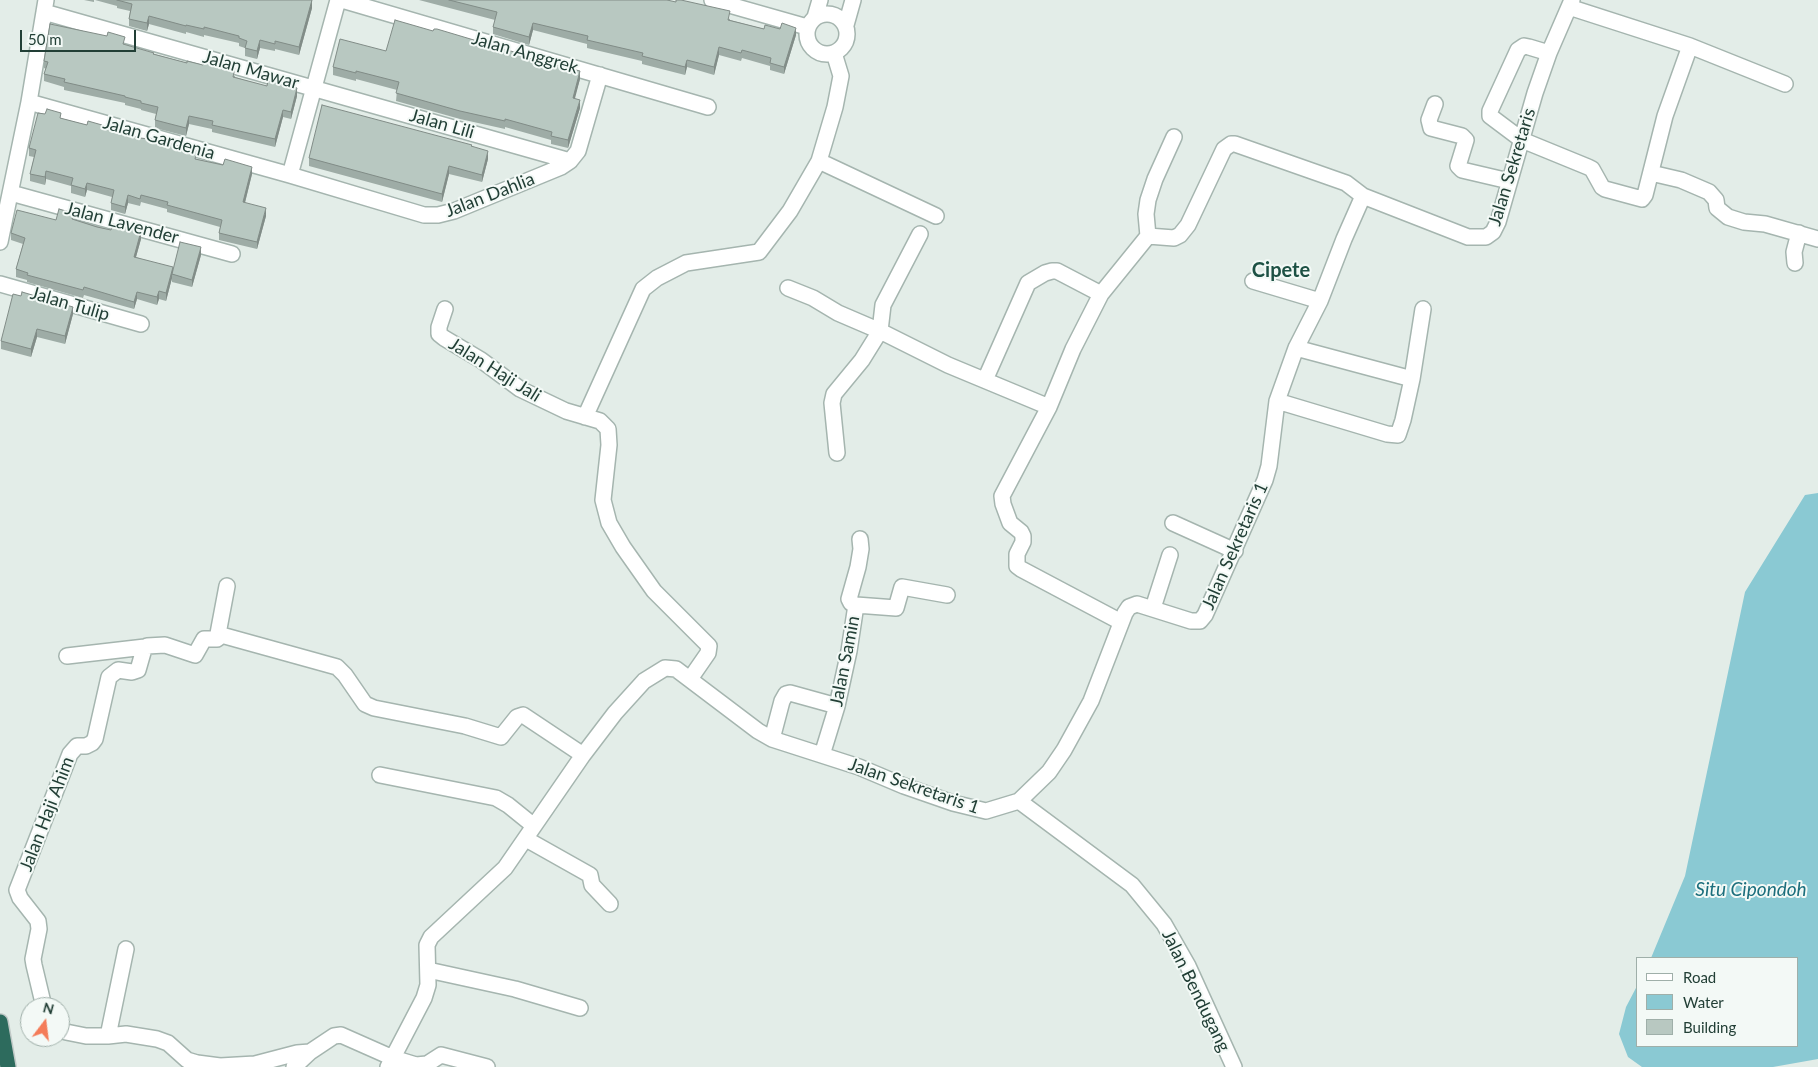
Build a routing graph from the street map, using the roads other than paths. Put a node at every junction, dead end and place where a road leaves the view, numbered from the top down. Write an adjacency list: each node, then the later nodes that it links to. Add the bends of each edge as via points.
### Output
1 (340, 0): 12 (street, Jalan Anggrek); 14 (street)
2 (712, 0): 7 (street)
3 (820, 0): 7 (street)
4 (854, 0): 8 (street)
5 (1571, 3): 9 (street); 11 (street, Jalan Sekretaris)
6 (45, 6): 14 (street, Jalan Mawar); 15 (street)
7 (811, 22): 8 (street, via 821,14 836,15); 10 (street, via 808,40 814,49 823,54)
8 (846, 25): 10 (street, via 846,42)
9 (1690, 46): 13 (street); 22 (street, via 1665,116)
10 (834, 53): 21 (street, via 841,76)
11 (1548, 54): 19 (street, Jalan Sekretaris); 19 (street, via 1529,47 1520,48 1490,111 1492,118)
12 (600, 75): 17 (street, Jalan Anggrek); 20 (street, via 578,151)
13 (1786, 84)
14 (314, 87): 20 (street, Jalan Lili); 23 (street)
15 (28, 102): 23 (street, Jalan Gardenia); 25 (street)
16 (1435, 104): 24 (street, via 1429,120 1431,128 1466,140 1458,166 1462,170)
17 (708, 107)
18 (1174, 137): 30 (street, via 1148,200)
19 (1522, 140): 22 (street, via 1592,169 1605,189 1642,199); 24 (street, Jalan Sekretaris)
20 (570, 161): 23 (street, Jalan Dahlia, via 438,215 424,215)
21 (818, 161): 27 (street); 49 (street, via 790,211 759,252 686,263 657,278 643,290)
22 (1651, 173): 28 (street, via 1681,180 1709,192 1716,200 1717,208 1728,216)
23 (290, 175)
24 (1509, 181): 26 (street, Jalan Sekretaris, via 1498,222 1486,237 1477,238)
25 (11, 193): 32 (street); 33 (street, Jalan Lavender)
26 (1363, 196): 30 (street, Jalan Sekretaris, via 1346,183 1231,144 1224,149 1188,225 1180,235 1174,238); 39 (street, Jalan Sekretaris 1)
27 (936, 216)
28 (1799, 233): 31 (street); 34 (street)
29 (920, 234): 43 (street, via 883,305)
30 (1148, 236): 38 (street)
31 (1818, 239)
32 (0, 242)
33 (232, 254)
34 (1795, 263)
35 (1253, 281): 39 (street)
36 (0, 284): 42 (street, Jalan Tulip)
37 (788, 288): 43 (street)
38 (1101, 294): 46 (street, via 1057,271 1045,273 1028,283); 48 (street)
39 (1320, 301): 44 (street, Jalan Sekretaris 1)
40 (445, 309): 49 (street, Jalan Haji Jali, via 439,327 439,334 444,338 520,389)
41 (1422, 309): 45 (street)
42 (140, 324)
43 (880, 331): 46 (street); 50 (street, via 862,360 834,394)
44 (1296, 348): 45 (street); 47 (street, Jalan Sekretaris 1)
45 (1412, 379): 47 (street, via 1398,435)
46 (985, 380): 48 (street)
47 (1276, 401): 53 (street, Jalan Sekretaris 1, via 1269,466)
48 (1049, 407): 59 (street, via 1002,496 1010,523 1023,536 1017,566)
49 (585, 417): 63 (street, Jalan Haji Jali, via 600,421 609,432 603,500 609,523 654,591 709,646 708,653)
50 (837, 453)
51 (1173, 523): 53 (street)
52 (860, 539): 57 (street, Jalan Samin, via 858,568 849,599)
53 (1235, 550): 58 (street, Jalan Sekretaris 1, via 1200,621 1190,621)
54 (1170, 555): 58 (street)
55 (227, 586): 60 (street)
56 (946, 595): 57 (street, via 902,586 896,608)
57 (856, 605): 64 (street, Jalan Samin)
58 (1154, 608): 59 (street, Jalan Sekretaris 1, via 1133,604)
59 (1121, 622): 69 (street, Jalan Sekretaris 1, via 1091,701 1064,750 1049,772)
60 (217, 639): 61 (street, via 204,639 195,655 165,645); 66 (street, via 225,636 337,667 365,704 374,708 501,736 517,717 523,715)
61 (145, 647): 62 (street); 75 (street, Jalan Haji Ahim, via 138,670 118,670 109,677 95,739 92,744 77,746 70,754 17,890 38,921 33,959)
62 (67, 656)
63 (690, 679): 65 (street, Jalan Sekretaris 1); 66 (street, Jalan Sekretaris 1, via 670,667 659,670 644,681 615,713)
64 (837, 706): 65 (street, via 786,694); 67 (street, Jalan Samin)
65 (772, 738): 67 (street, Jalan Sekretaris 1)
66 (583, 755): 70 (street, Jalan Sekretaris 1)
67 (822, 755): 69 (street, Jalan Sekretaris 1, via 912,789 986,811)
68 (380, 775): 70 (street, via 496,798)
69 (1019, 801): 85 (street, Jalan Bendugang, via 1132,885 1164,924 1188,966)
70 (534, 826): 71 (street, Jalan Sekretaris 1)
71 (526, 839): 72 (street, via 588,873 592,885); 74 (street, Jalan Sekretaris 1, via 505,868 431,937 427,945)
72 (610, 904)
73 (126, 949): 79 (street)
74 (428, 970): 76 (street, via 515,989); 81 (street, Jalan Sekretaris 1, via 424,998)
75 (42, 997)
76 (580, 1008)
77 (0, 1022): 82 (highway)
78 (70, 1033): 79 (street)
79 (108, 1036): 80 (street, via 126,1034 157,1039 168,1043 187,1060 220,1066 254,1064)
80 (310, 1052): 81 (street, via 341,1035); 83 (street)
81 (391, 1062): 84 (street, via 421,1065 442,1056)
82 (8, 1067)
83 (294, 1067)
84 (487, 1067)
85 (1234, 1067)

